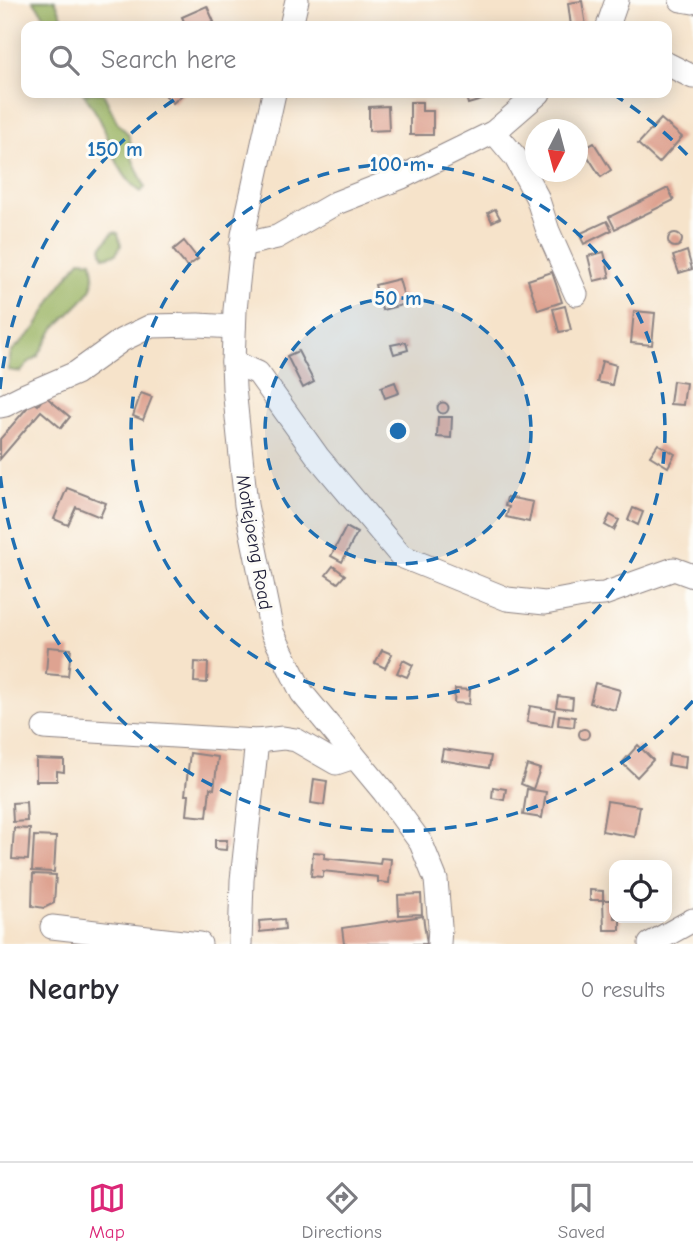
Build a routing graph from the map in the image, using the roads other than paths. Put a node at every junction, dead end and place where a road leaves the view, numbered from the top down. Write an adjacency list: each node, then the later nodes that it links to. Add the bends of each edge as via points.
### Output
1 (297, 0): 5 (street)
2 (617, 0): 6 (street)
3 (681, 0): 4 (street)
4 (693, 2)
5 (291, 21)
6 (610, 21)
7 (672, 67): 8 (street)
8 (693, 78)
9 (273, 98): 12 (street, Motlejoeng Road)
10 (533, 98): 11 (street)
11 (494, 132): 12 (street, via 336,203 277,237); 13 (street, via 516,158 537,197)
12 (242, 245): 14 (street, Motlejoeng Road)
13 (576, 293)
14 (234, 327): 15 (street, Motlejoeng Road); 16 (street, via 151,326 122,340 76,373)
15 (233, 362): 17 (street, via 258,373 318,457 401,556 507,598 545,603 604,594 674,569); 20 (street, Motlejoeng Road, via 246,505 272,632 302,693)
16 (0, 406)
17 (693, 576)
18 (44, 729): 19 (street)
19 (257, 741): 20 (street, via 296,740 336,763); 24 (street)
20 (354, 757): 25 (street, Motlejoeng Road, via 421,843 436,880)
21 (693, 919): 26 (street)
22 (52, 927): 23 (street)
23 (200, 944)
24 (240, 944)
25 (439, 944)
26 (650, 944)

